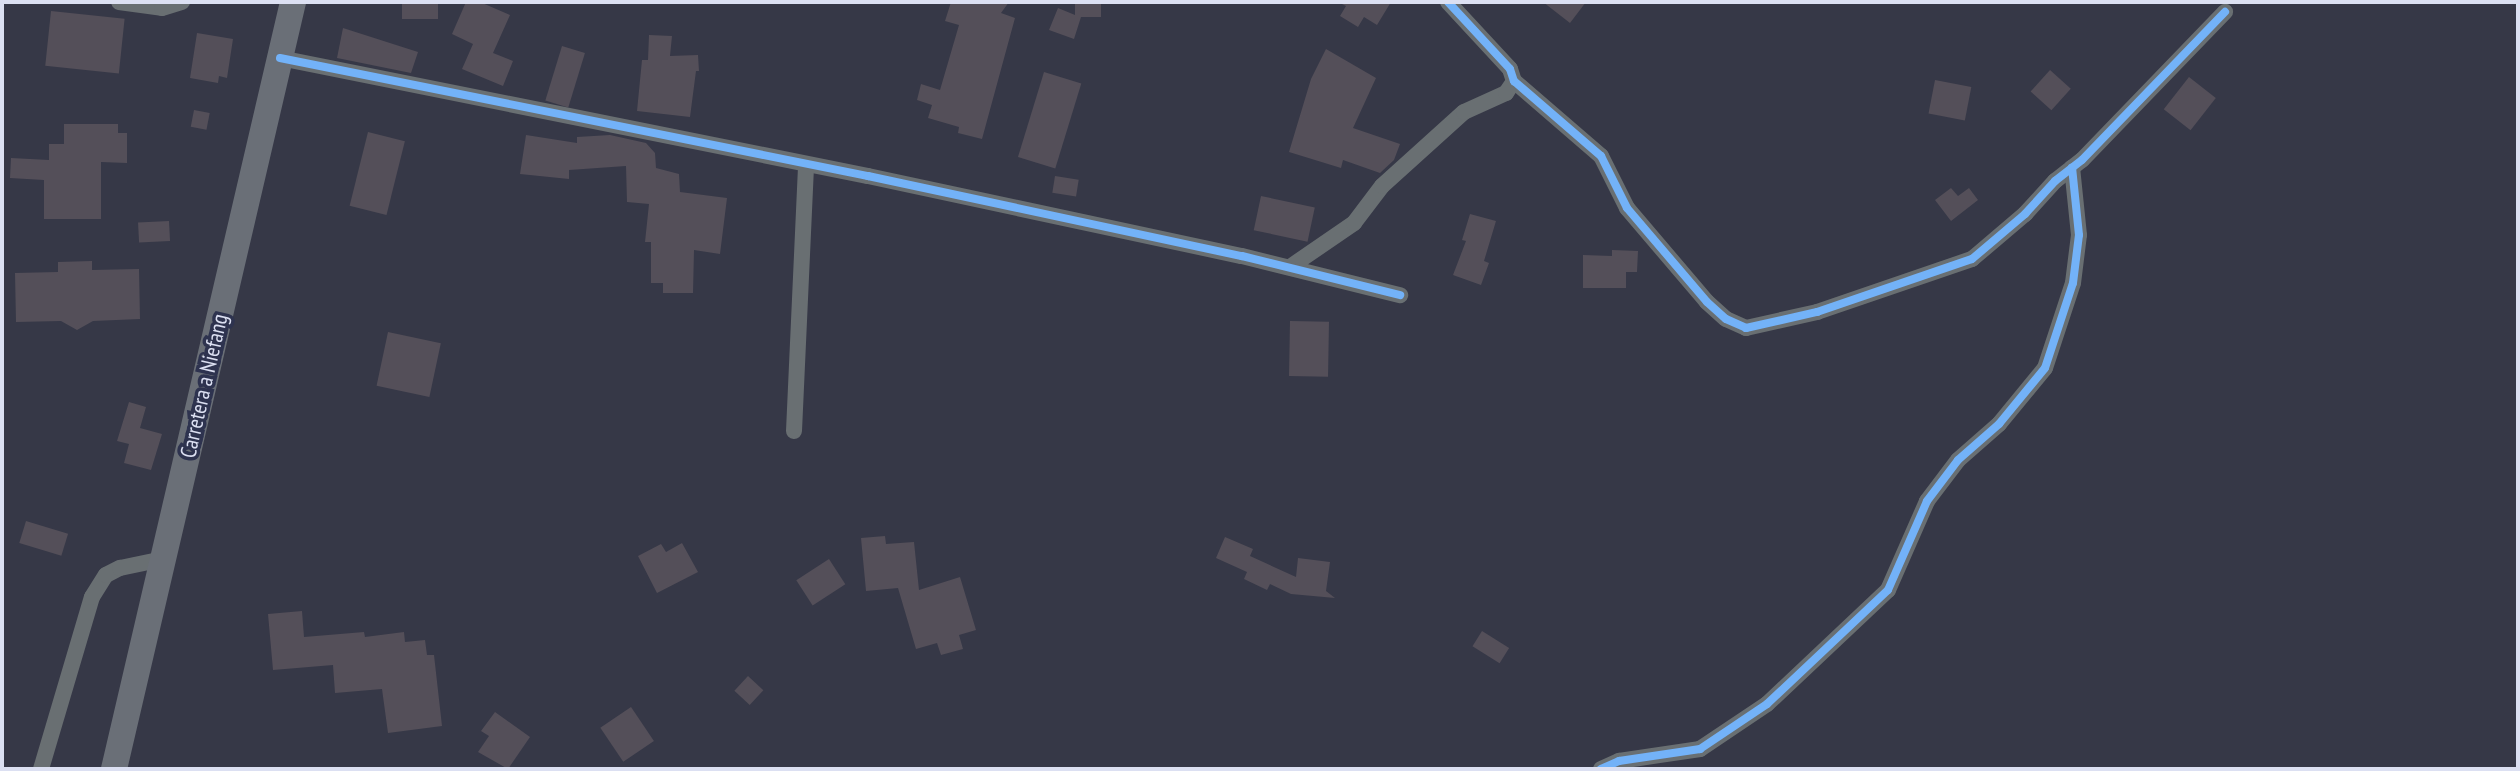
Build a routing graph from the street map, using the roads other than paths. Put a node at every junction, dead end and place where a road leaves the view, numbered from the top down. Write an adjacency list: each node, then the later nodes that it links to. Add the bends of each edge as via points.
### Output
1 (119, 2): 2 (street, via 162,8)
2 (182, 2)
3 (293, 2): 6 (main road, Carretera a Niefang)
4 (1448, 2): 7 (street, via 1510,69)
5 (2225, 12): 9 (street)
6 (280, 58): 8 (street); 13 (main road, Carretera a Niefang)
7 (1514, 81): 9 (street, via 1601,156 1627,208 1648,234 1707,302 1746,328 1817,312 1972,259); 10 (street, via 1506,93 1472,107 1438,134 1382,186 1354,223)
8 (806, 165): 10 (street); 12 (street)
9 (2072, 167): 16 (street, via 2079,235 2073,283 2045,368 1999,424 1958,460 1927,501 1888,590 1767,704 1700,749 1619,761)
10 (1290, 267): 11 (street)
11 (1400, 295)
12 (794, 431)
13 (163, 559): 14 (street, via 106,575 92,597); 15 (main road, Carretera a Niefang)
14 (41, 769)
15 (114, 769)
16 (1601, 769)

